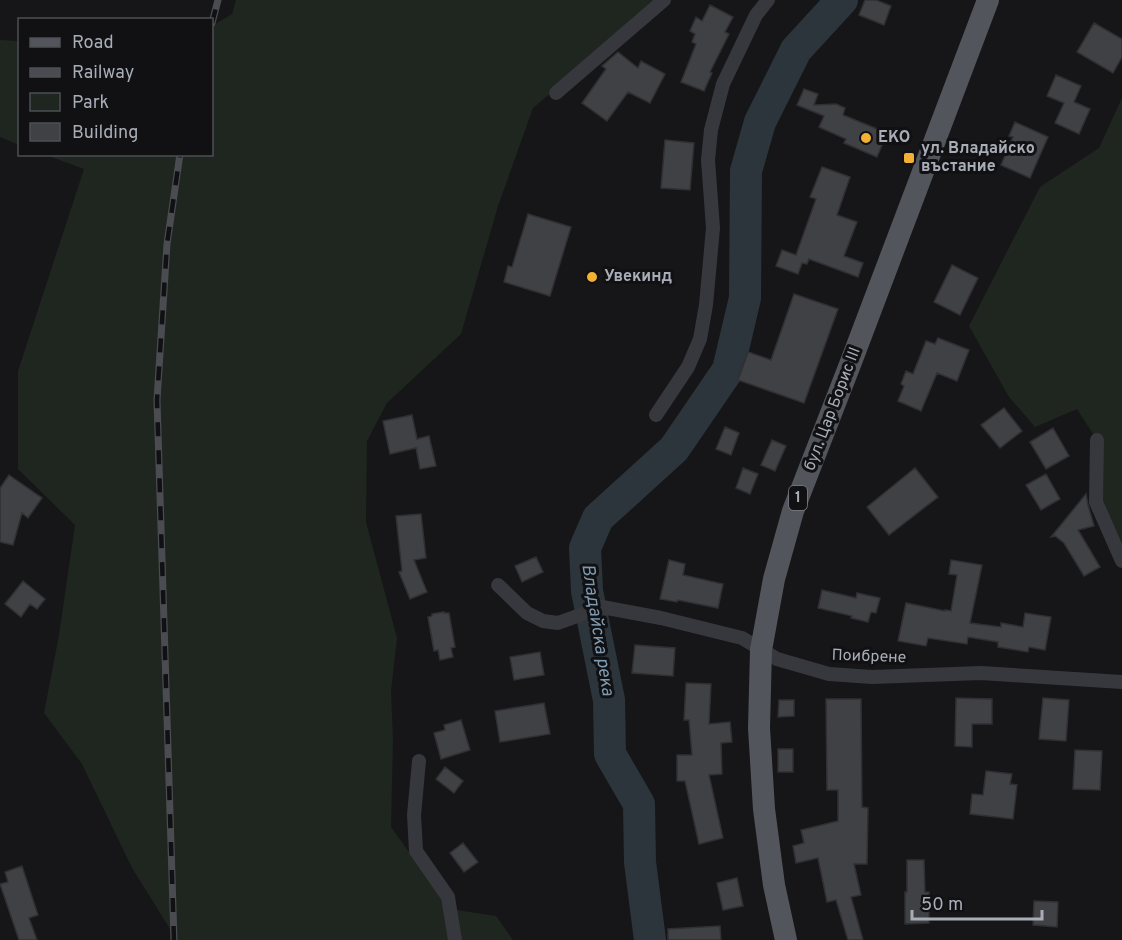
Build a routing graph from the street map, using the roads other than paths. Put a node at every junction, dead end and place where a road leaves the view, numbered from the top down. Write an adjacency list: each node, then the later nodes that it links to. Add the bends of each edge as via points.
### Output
1 (664, 0): 4 (street)
2 (768, 0): 5 (street, via 756,15 723,84 711,130 708,160 713,228 700,339 688,367)
3 (988, 0): 9 (main road, бул. Цар Борис III / 1, via 793,511 774,579)
4 (556, 93)
5 (656, 416)
6 (1097, 440): 7 (street, via 1096,502)
7 (1122, 561)
8 (498, 585): 9 (street, Поибрене, via 528,613 543,621 558,623 602,607 741,638)
9 (761, 650): 10 (street, Поибрене, via 777,659 830,674 981,673); 13 (main road, бул. Цар Борис III / 1, via 759,728 764,809)
10 (1122, 682)
11 (419, 761): 12 (street, via 414,815 416,851 448,897)
12 (455, 940)
13 (786, 940)

